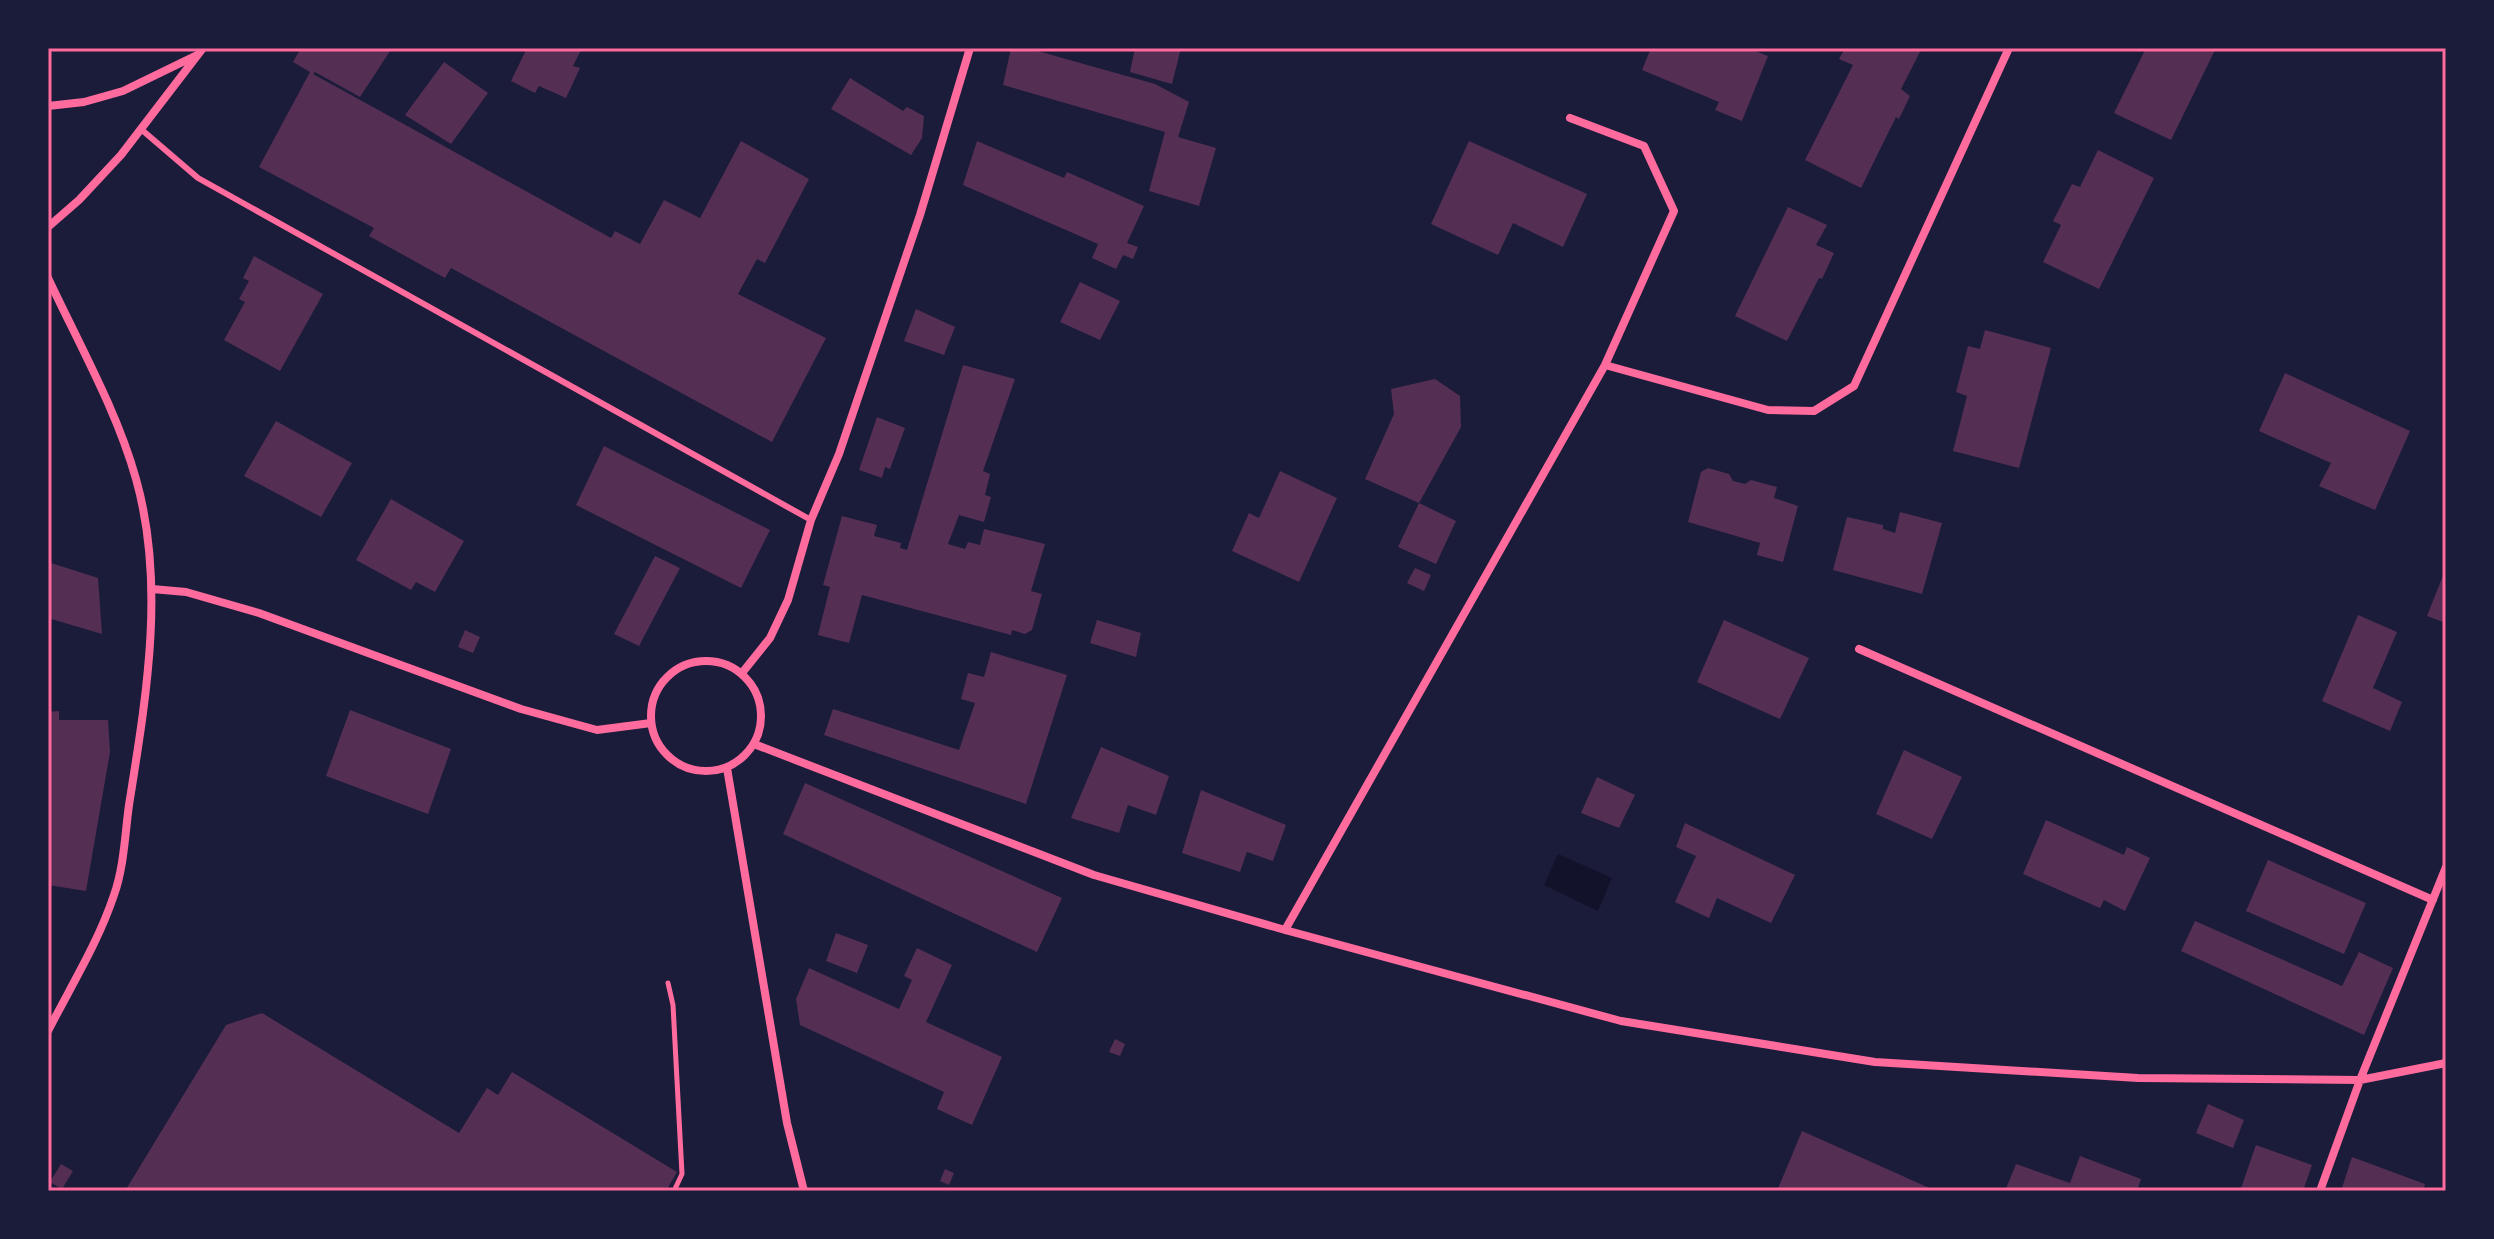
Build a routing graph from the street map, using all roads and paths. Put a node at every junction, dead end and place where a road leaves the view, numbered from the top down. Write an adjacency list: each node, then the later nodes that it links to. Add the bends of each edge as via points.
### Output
1 (203, 48): 4 (street)
2 (970, 48): 11 (street, via 920,215 839,454)
3 (2009, 48): 10 (street, via 1854,386 1814,411 1768,410)
4 (196, 56): 5 (street, via 123,91); 7 (street)
5 (48, 106)
6 (1570, 118): 10 (street, via 1644,146 1674,211)
7 (142, 130): 8 (street); 11 (lane, via 198,178)
8 (48, 227)
9 (48, 278): 12 (street, via 136,478)
10 (1605, 365): 20 (street)
11 (811, 520): 14 (street, via 788,600 770,638)
12 (152, 589): 15 (street, via 186,592 259,613 521,709 597,730); 22 (street, via 144,715 116,891 101,932)
13 (1859, 649): 19 (street)
14 (742, 673): 15 (street, via 712,660 679,667 656,691); 16 (street, via 752,684 762,714)
15 (651, 723): 17 (street, via 665,753 679,764 694,770)
16 (754, 744): 17 (street); 20 (street, via 1094,875)
17 (727, 768): 26 (street, via 787,1123)
18 (2446, 867): 19 (street)
19 (2433, 900): 24 (street)
20 (1285, 930): 24 (street, via 1621,1021 1875,1062 2138,1078)
21 (668, 983): 25 (path, via 682,1174)
22 (48, 1031)
23 (2446, 1063): 24 (street)
24 (2360, 1080): 27 (street)
25 (674, 1191)
26 (804, 1191)
27 (2320, 1191)

